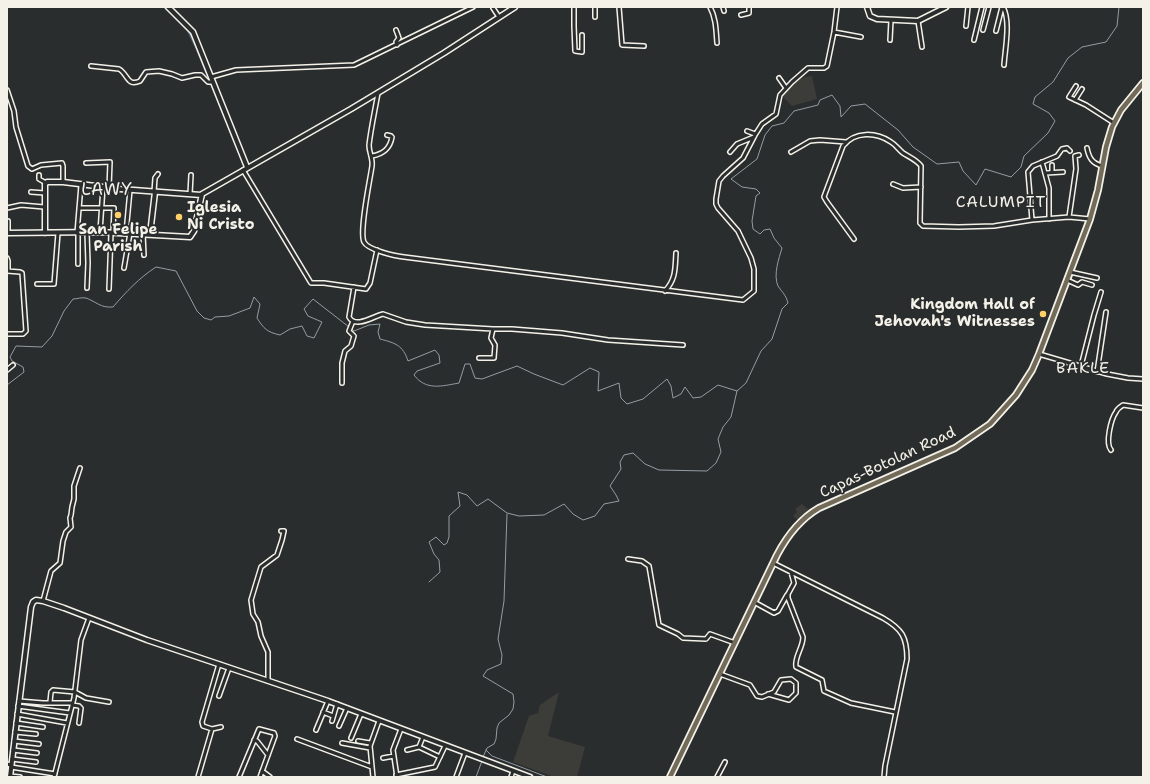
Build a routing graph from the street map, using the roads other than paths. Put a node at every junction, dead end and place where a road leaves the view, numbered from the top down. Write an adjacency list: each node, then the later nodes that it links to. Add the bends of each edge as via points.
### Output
1 (168, 7): 39 (street, via 193,32)
2 (473, 7): 32 (street)
3 (515, 7): 18 (street)
4 (574, 7): 27 (street, via 576,52 582,52)
5 (595, 7): 19 (street)
6 (619, 7): 33 (street, via 622,45)
7 (710, 7): 31 (street, via 715,20)
8 (749, 7): 17 (street, via 749,13)
9 (837, 7): 26 (street)
10 (867, 7): 20 (street, via 872,18)
11 (946, 7): 21 (street)
12 (968, 7): 22 (street)
13 (982, 7): 30 (street)
14 (989, 7): 24 (street)
15 (1003, 7): 25 (street); 35 (street, via 1007,29)
16 (493, 8): 18 (street)
17 (741, 15)
18 (499, 17): 47 (street)
19 (595, 17)
20 (890, 20): 21 (street); 29 (street)
21 (918, 20): 34 (street)
22 (966, 26)
23 (396, 30): 32 (street, via 399,38)
24 (983, 30)
25 (996, 31)
26 (834, 32): 28 (street); 37 (street)
27 (582, 36)
28 (861, 37)
29 (890, 40)
30 (974, 40)
31 (717, 43)
32 (397, 45): 39 (street, via 351,66 236,70)
33 (644, 46)
34 (922, 47)
35 (1004, 65)
36 (91, 66): 41 (street, via 119,69 128,80 134,82 140,81 146,72 153,71 182,78 200,75 208,82)
37 (826, 67): 38 (street); 44 (street, via 808,68)
38 (831, 69)
39 (211, 77): 41 (street)
40 (779, 78): 44 (street)
41 (213, 82): 64 (street)
42 (1143, 83): 49 (main road, Capas-Botolan Road)
43 (1076, 86): 48 (street, via 1069,96)
44 (786, 88): 52 (street, via 778,98 776,114 762,124)
45 (1082, 89): 48 (street)
46 (7, 90): 72 (street, via 28,166 32,168 62,163)
47 (378, 93): 59 (street, via 370,144); 64 (street)
48 (1075, 100): 49 (street)
49 (1114, 123): 63 (main road, Capas-Botolan Road)
50 (747, 131): 52 (street)
51 (388, 135): 59 (street, via 392,137 388,148)
52 (755, 135): 56 (street, via 737,144); 120 (street, via 743,158 720,180 716,201 718,208 738,231 751,258 754,290 745,300)
53 (846, 142): 57 (street, via 810,141); 77 (street, via 870,134 891,142 919,163); 104 (street, via 840,150 824,197)
54 (1087, 148): 63 (street, via 1090,158)
55 (1070, 151): 60 (street, via 1063,148 1057,156)
56 (730, 152)
57 (791, 152)
58 (1079, 155): 89 (street, via 1075,156 1076,169)
59 (372, 156): 105 (street, via 362,237 367,246)
60 (1042, 162): 68 (street); 92 (street, via 1033,166 1027,173)
61 (86, 163): 78 (street, via 110,162)
62 (1052, 165): 66 (street)
63 (1102, 166): 91 (main road, Capas-Botolan Road)
64 (247, 167): 65 (street)
65 (243, 170): 84 (street); 117 (street, via 310,282)
66 (1052, 172): 67 (street); 68 (street)
67 (1063, 172)
68 (1046, 173): 90 (street, via 1049,188)
69 (39, 174): 73 (street, via 40,179)
70 (158, 174): 81 (street, via 155,178)
71 (191, 175): 83 (street)
72 (63, 182): 73 (street); 75 (street)
73 (46, 183): 82 (street)
74 (893, 184): 77 (street, via 903,188)
75 (81, 185): 76 (street); 87 (street)
76 (103, 187): 78 (street); 88 (street)
77 (921, 187): 92 (street, via 921,225 994,226)
78 (110, 188): 79 (street)
79 (130, 190): 81 (street); 101 (street)
80 (32, 192): 82 (street)
81 (154, 192): 83 (street); 103 (street)
82 (45, 193): 85 (street)
83 (190, 194): 84 (street)
84 (201, 195): 103 (street, via 194,231 190,237)
85 (44, 207): 86 (street, via 21,205); 96 (street)
86 (7, 208)
87 (79, 208): 88 (street); 98 (street)
88 (101, 208): 94 (street); 100 (street, via 114,208)
89 (1068, 217): 90 (street); 91 (street)
90 (1049, 219): 92 (street)
91 (1090, 219): 112 (main road, Capas-Botolan Road)
92 (1032, 220)
93 (8, 221): 95 (street)
94 (100, 232): 99 (street); 100 (street)
95 (8, 233): 96 (street)
96 (45, 233): 97 (street)
97 (58, 233): 98 (street); 115 (street, via 54,284)
98 (78, 233): 99 (street); 109 (street)
99 (87, 233): 118 (street)
100 (112, 233): 101 (street); 119 (street)
101 (128, 233): 102 (street); 110 (street)
102 (143, 234): 103 (street); 107 (street)
103 (150, 234)
104 (854, 239)
105 (377, 250): 117 (street, via 368,288 365,290); 120 (street, via 404,257)
106 (676, 253): 120 (street, via 674,277)
107 (144, 255)
108 (7, 258): 111 (street)
109 (78, 264)
110 (124, 268)
111 (7, 271): 125 (street, via 22,273 26,331 24,334)
112 (1070, 272): 113 (street); 114 (main road, Capas-Botolan Road)
113 (1097, 278)
114 (1067, 280): 116 (street, via 1078,285 1082,282); 127 (main road, Capas-Botolan Road)
115 (37, 284)
116 (1092, 285)
117 (354, 287): 123 (street, via 349,317)
118 (87, 288)
119 (109, 289)
120 (665, 291)
121 (1102, 292): 130 (street)
122 (1106, 312): 132 (street)
123 (351, 325): 124 (street, via 383,314 419,324); 134 (street, via 349,331 354,336 351,346 345,351)
124 (493, 329): 126 (street, via 562,333 608,340); 128 (street, via 491,338 495,345 494,358)
125 (7, 334)
126 (682, 346)
127 (1039, 354): 130 (street); 140 (main road, Capas-Botolan Road, via 1016,395 983,429 948,451 814,511 791,532)
128 (479, 358)
129 (13, 365): 131 (street)
130 (1081, 366): 132 (street)
131 (7, 370)
132 (1097, 372): 133 (street)
133 (1143, 379)
134 (342, 383)
135 (1143, 408): 136 (street, via 1123,405 1116,411 1108,444)
136 (1111, 450)
137 (80, 468): 143 (street, via 74,486 71,527 63,541 60,563 51,571)
138 (281, 531): 150 (street, via 284,531 277,555 261,567 251,600 253,614 268,652)
139 (628, 559): 146 (street, via 644,562 649,566 660,626 683,638 706,639 710,634)
140 (773, 563): 141 (street); 144 (main road, Capas-Botolan Road)
141 (791, 572): 142 (street, via 794,583); 163 (street, via 883,618 899,629 907,646 907,659)
142 (788, 594): 144 (street, via 778,611 774,613); 163 (street, via 789,603 803,637 796,667 820,679 824,691 844,701)
143 (43, 601): 145 (street); 154 (street, via 35,601 31,605)
144 (754, 602): 146 (main road, Capas-Botolan Road)
145 (90, 617): 147 (street, via 147,640); 151 (street, via 80,640)
146 (734, 643): 149 (main road, Capas-Botolan Road)
147 (219, 664): 148 (street); 177 (street, via 202,722 203,726)
148 (229, 668): 150 (street); 153 (street)
149 (720, 674): 152 (street, via 750,685 762,698); 222 (main road, Capas-Botolan Road)
150 (268, 681): 155 (street)
151 (75, 692): 156 (street, via 52,690); 157 (street, via 86,698); 158 (street)
152 (768, 694): 152 (street, via 775,690 781,680 791,679 796,683 796,693 789,700)
153 (219, 696)
154 (19, 701): 156 (street); 160 (street)
155 (328, 701): 159 (street); 162 (street)
156 (50, 702): 158 (street)
157 (109, 702)
158 (73, 704): 164 (street); 173 (street, via 81,708)
159 (337, 704): 161 (street); 167 (street)
160 (18, 706): 164 (street); 165 (street)
161 (347, 708): 166 (street); 168 (street)
162 (323, 712): 167 (street); 179 (street)
163 (896, 712): 224 (street)
164 (70, 713): 172 (street)
165 (17, 714): 171 (street); 172 (street)
166 (361, 714): 170 (street); 183 (street)
167 (333, 716): 168 (street); 169 (street)
168 (343, 719): 174 (street)
169 (332, 721)
170 (380, 721): 178 (street); 189 (street)
171 (16, 723): 175 (street); 180 (street)
172 (67, 723): 209 (street)
173 (79, 723)
174 (339, 726)
175 (43, 727)
176 (221, 727): 177 (street)
177 (212, 729): 214 (street)
178 (401, 729): 182 (street); 199 (street, via 394,747)
179 (316, 730)
180 (15, 732): 181 (street); 186 (street)
181 (36, 734)
182 (423, 737): 191 (street); 193 (street)
183 (351, 738)
184 (297, 739): 206 (street)
185 (254, 740): 198 (street, via 258,741); 198 (street, via 259,729 274,733); 215 (street)
186 (14, 741): 190 (street); 194 (street)
187 (358, 741): 189 (street)
188 (342, 743): 192 (street)
189 (370, 743): 192 (street)
190 (39, 744)
191 (444, 746): 197 (street); 200 (street)
192 (370, 748): 206 (street)
193 (419, 748): 195 (street); 200 (street)
194 (13, 750): 196 (street); 202 (street)
195 (407, 750)
196 (37, 753)
197 (465, 753): 208 (street); 219 (street)
198 (268, 755): 207 (street)
199 (394, 756): 201 (street); 211 (street)
200 (440, 757): 211 (street, via 435,767)
201 (383, 758)
202 (12, 759): 203 (street); 205 (street)
203 (36, 762)
204 (725, 762): 223 (street)
205 (10, 766): 209 (street); 210 (street)
206 (372, 767): 218 (street)
207 (262, 771): 216 (street); 217 (street)
208 (513, 771): 212 (street); 220 (street)
209 (54, 775)
210 (10, 776): 213 (street)
211 (396, 776)
212 (522, 776): 221 (street)
213 (20, 777)
214 (198, 777)
215 (239, 777)
216 (260, 777)
217 (270, 777)
218 (373, 777)
219 (456, 777)
220 (511, 777)
221 (530, 777)
222 (670, 777)
223 (717, 777)
224 (884, 777)

